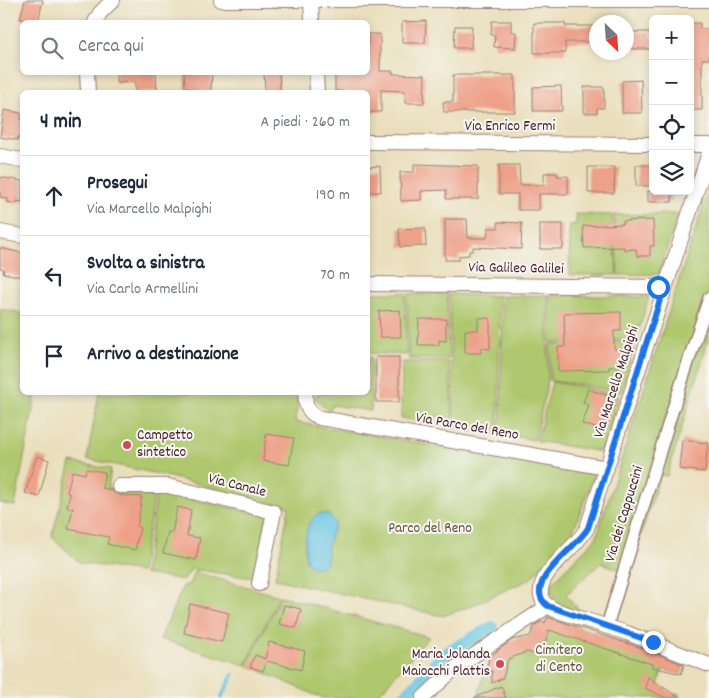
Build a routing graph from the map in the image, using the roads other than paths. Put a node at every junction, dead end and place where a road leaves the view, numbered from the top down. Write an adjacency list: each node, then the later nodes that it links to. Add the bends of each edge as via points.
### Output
1 (113, 0): 5 (street)
2 (221, 0): 3 (street)
3 (311, 0): 4 (street); 6 (street)
4 (709, 0)
5 (95, 20)
6 (312, 20)
7 (87, 75): 9 (street)
8 (316, 75): 10 (street)
9 (88, 90)
10 (317, 90)
11 (370, 142): 12 (street, Via Enrico Fermi)
12 (649, 144)
13 (694, 144): 14 (street)
14 (709, 145)
15 (709, 152): 21 (street, Via Marcello Malpighi)
16 (0, 156): 17 (street)
17 (20, 160)
18 (0, 232): 19 (street)
19 (20, 236)
20 (370, 284): 21 (street, Via Galileo Galilei)
21 (664, 287): 24 (street, Via Marcello Malpighi)
22 (709, 298): 28 (street, Via dei Cappuccini)
23 (306, 395): 24 (street, Via Parco del Reno, via 308,410 320,418)
24 (607, 468): 27 (street, Via Marcello Malpighi, via 584,534 542,581 540,595)
25 (119, 486): 26 (street, Via Canale, via 168,486 274,512)
26 (259, 584)
27 (548, 606): 28 (street); 30 (street, via 455,668)
28 (607, 626): 29 (street)
29 (709, 665)
30 (423, 698)

